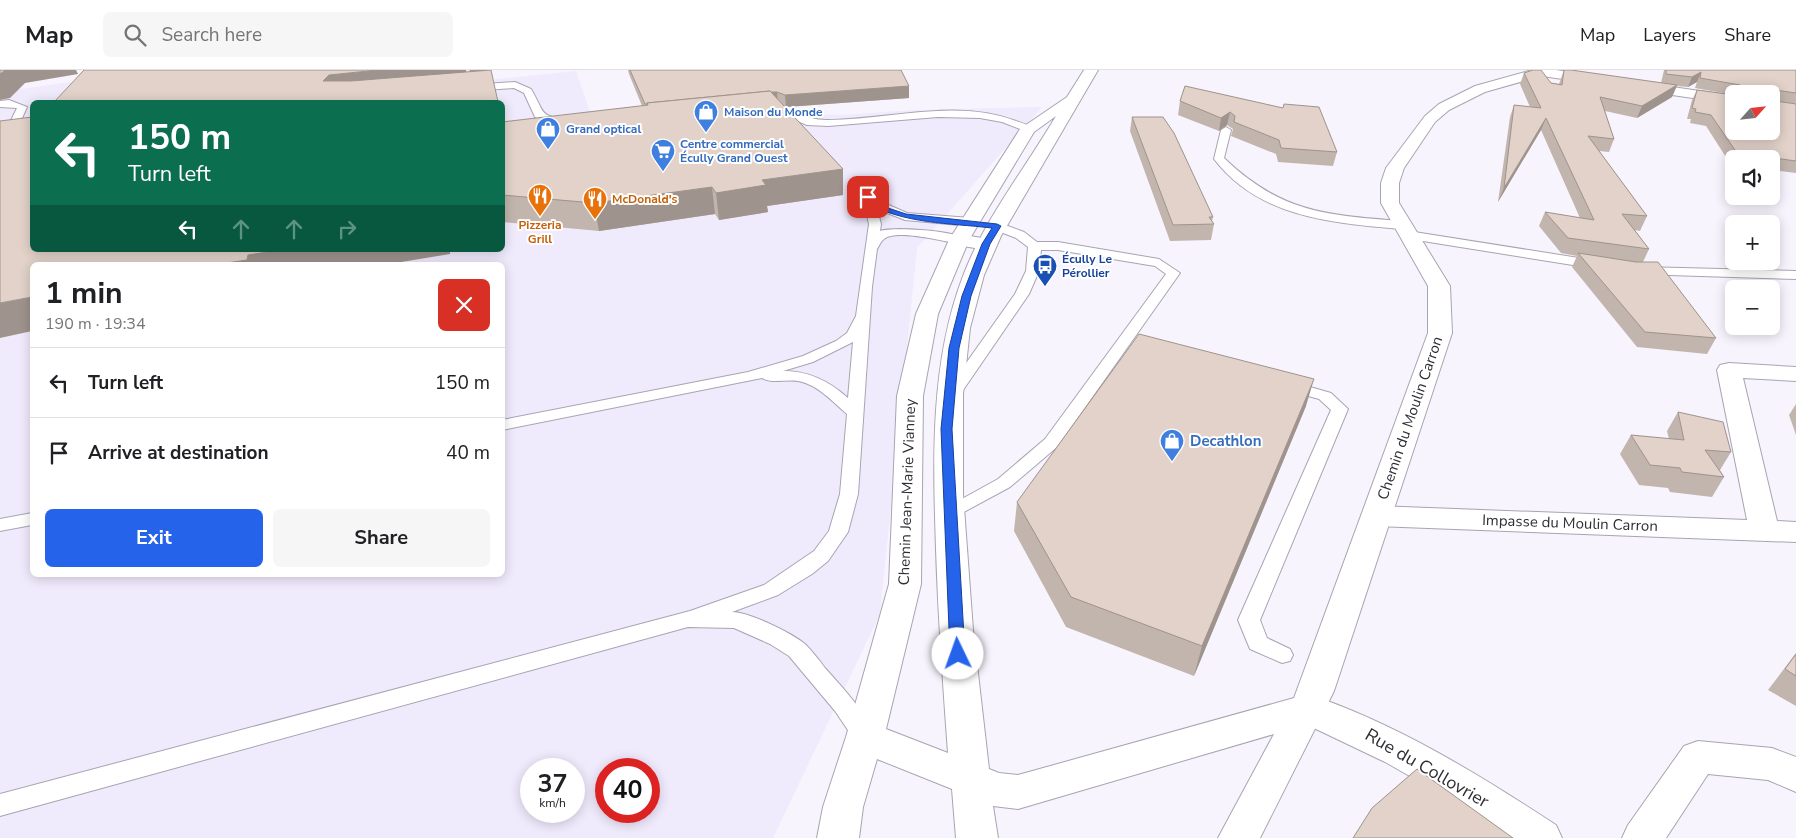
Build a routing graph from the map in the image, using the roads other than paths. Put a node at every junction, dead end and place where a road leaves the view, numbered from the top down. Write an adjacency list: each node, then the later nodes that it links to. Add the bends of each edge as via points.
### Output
1 (1091, 70): 4 (street, Chemin Jean-Marie Vianney)
2 (1545, 71): 5 (street); 14 (street, Chemin du Moulin Carron, via 1460,97 1430,119 1394,168 1390,183 1390,203)
3 (459, 89): 8 (lane, via 515,85 528,91 538,115 552,122)
4 (1072, 98): 9 (street, Chemin Jean-Marie Vianney); 15 (street, Chemin Jean-Marie Vianney, via 1055,132)
5 (1725, 99)
6 (0, 104): 11 (lane, via 22,107 8,137)
7 (756, 110): 9 (lane, via 778,109 807,122 828,123 938,114 980,115)
8 (578, 123)
9 (1028, 129): 15 (street, Chemin Jean-Marie Vianney)
10 (1226, 130): 14 (lane, via 1219,159 1265,198 1289,209)
11 (30, 136)
12 (905, 216): 13 (lane); 13 (lane, via 885,210 868,196); 15 (lane)
13 (875, 224): 17 (lane)
14 (1404, 230): 18 (lane); 29 (street, Chemin du Moulin Carron, via 1439,286 1440,334)
15 (978, 233): 16 (lane, via 1020,236); 17 (lane, via 887,234 881,235); 25 (street, Chemin Jean-Marie Vianney, via 954,348); 37 (street, Chemin Jean-Marie Vianney, via 939,281 927,314 910,396 905,584)
16 (1034, 246): 25 (lane, via 1036,259 1022,296); 28 (lane, via 1058,246 1159,263 1173,273 1051,443 1004,483)
17 (871, 249): 21 (lane)
18 (1611, 267)
19 (1630, 270): 20 (lane)
20 (1796, 275)
21 (862, 314): 23 (lane, via 853,335 842,344 808,359); 26 (lane)
22 (1796, 374): 32 (street, via 1729,370)
23 (751, 376): 26 (lane, via 801,376 830,390); 27 (lane)
24 (1281, 384): 35 (lane, via 1325,396 1340,409 1249,620 1258,643)
25 (951, 396): 28 (street, Chemin Jean-Marie Vianney, via 947,429)
26 (855, 413): 34 (lane, via 848,494 838,532 821,556 771,590)
27 (505, 424)
28 (949, 514): 39 (street, Chemin Jean-Marie Vianney, via 959,674)
29 (1376, 516): 32 (street, Impasse du Moulin Carron); 36 (street, Chemin du Moulin Carron)
30 (30, 519): 31 (lane)
31 (0, 526)
32 (1764, 530): 33 (street, Impasse du Moulin Carron)
33 (1796, 532)
34 (688, 619): 37 (lane, via 736,620 797,650 843,704); 40 (lane)
35 (1282, 655)
36 (1308, 708): 39 (street, via 1018,792 998,790); 43 (street, Chemin du Moulin Carron); 44 (street, Rue du Collovrier, via 1356,727 1495,807)
37 (865, 737): 39 (street); 41 (street, Chemin Jean-Marie Vianney, via 843,807)
38 (1796, 775): 45 (street, via 1772,764 1698,757)
39 (970, 777): 42 (street, Chemin Jean-Marie Vianney)
40 (0, 805)
41 (838, 838)
42 (977, 838)
43 (1239, 838)
44 (1541, 838)
45 (1643, 838)

